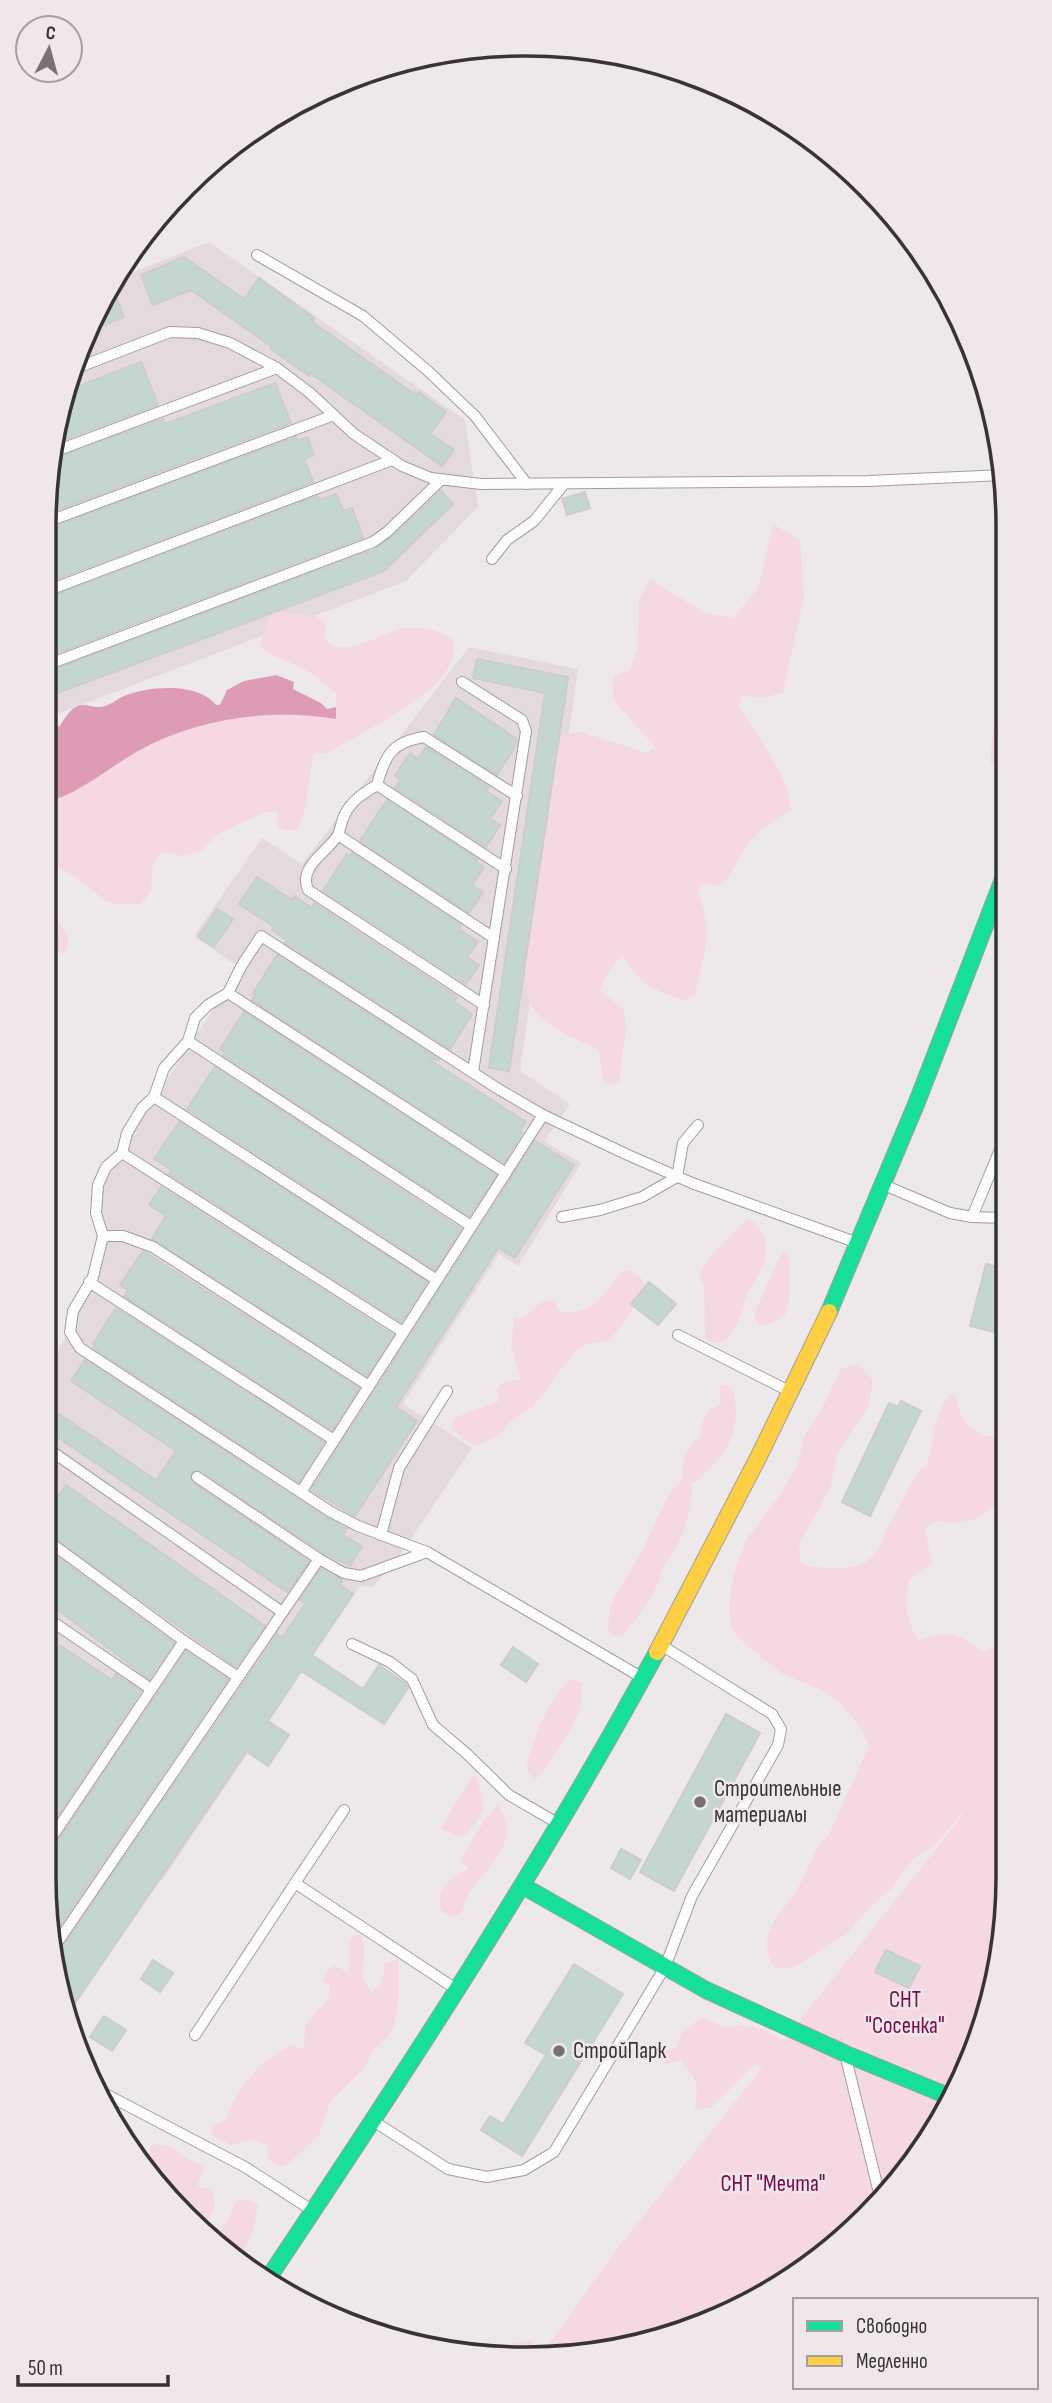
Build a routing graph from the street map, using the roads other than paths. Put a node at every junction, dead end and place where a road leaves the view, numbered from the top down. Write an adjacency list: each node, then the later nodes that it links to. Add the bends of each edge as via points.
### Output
1 (257, 255): 9 (lane, via 372,324 475,416)
2 (85, 365): 3 (lane, via 170,332 198,333 230,343)
3 (277, 368): 4 (lane); 5 (lane)
4 (334, 415): 6 (lane); 11 (lane)
5 (63, 448)
6 (392, 460): 8 (lane); 13 (lane)
7 (993, 475): 10 (lane)
8 (441, 480): 9 (lane); 14 (lane, via 373,542)
9 (527, 484): 10 (lane)
10 (564, 484): 12 (lane, via 534,521 507,540)
11 (56, 518)
12 (492, 559)
13 (56, 587)
14 (56, 661)
15 (462, 682): 17 (lane, via 522,720 526,731)
16 (377, 785): 17 (lane, via 393,748 424,737); 18 (lane, via 356,799); 19 (lane)
17 (517, 796): 19 (lane)
18 (338, 835): 21 (lane); 23 (lane, via 306,871 308,890)
19 (506, 869): 21 (lane)
20 (996, 897): 33 (main road)
21 (494, 938): 23 (lane)
22 (228, 993): 24 (lane, via 195,1018); 25 (lane, via 261,936); 31 (lane)
23 (484, 1005): 25 (lane)
24 (188, 1041): 26 (lane, via 164,1068); 37 (lane)
25 (473, 1072): 27 (lane)
26 (153, 1097): 29 (lane, via 127,1133); 40 (lane)
27 (543, 1115): 31 (lane); 32 (lane)
28 (698, 1125): 32 (lane, via 683,1143)
29 (122, 1153): 38 (lane, via 106,1167 98,1185 96,1213); 42 (lane)
30 (996, 1159): 35 (lane)
31 (506, 1173): 37 (lane)
32 (677, 1177): 34 (lane, via 642,1197); 39 (lane)
33 (884, 1185): 35 (lane, via 950,1213); 39 (main road)
34 (562, 1217)
35 (972, 1217): 36 (lane)
36 (996, 1218)
37 (471, 1226): 40 (lane)
38 (103, 1237): 41 (lane); 44 (lane, via 123,1236 153,1247)
39 (859, 1243): 46 (main road)
40 (437, 1280): 42 (lane)
41 (89, 1282): 47 (lane); 50 (lane, via 73,1311 70,1332 80,1348)
42 (403, 1332): 44 (lane)
43 (678, 1335): 46 (lane)
44 (369, 1386): 47 (lane)
45 (447, 1391): 51 (lane, via 399,1468)
46 (790, 1391): 59 (main road)
47 (334, 1440): 50 (lane)
48 (56, 1454): 55 (lane)
49 (197, 1476): 54 (lane)
50 (300, 1492): 51 (lane)
51 (381, 1535): 53 (lane)
52 (56, 1547): 57 (lane)
53 (427, 1552): 54 (lane, via 361,1576 344,1573); 61 (lane)
54 (319, 1559): 55 (lane)
55 (282, 1612): 60 (lane)
56 (56, 1624): 62 (lane)
57 (184, 1641): 60 (lane); 62 (lane)
58 (352, 1644): 64 (lane, via 390,1662 412,1679 433,1725 509,1795)
59 (661, 1645): 61 (main road); 69 (lane, via 772,1714 781,1729 778,1745 692,1896)
60 (238, 1677): 68 (lane)
61 (643, 1678): 64 (main road)
62 (151, 1689): 65 (lane)
63 (344, 1810): 66 (lane)
64 (559, 1825): 67 (main road)
65 (56, 1831)
66 (295, 1883): 70 (lane); 71 (lane)
67 (523, 1886): 69 (main road); 70 (main road)
68 (60, 1939)
69 (665, 1967): 72 (main road); 75 (lane, via 554,2152 524,2170 487,2177 447,2169)
70 (456, 1989): 75 (main road)
71 (195, 2035)
72 (846, 2054): 73 (main road); 76 (lane)
73 (943, 2094)
74 (110, 2097): 77 (lane, via 245,2167)
75 (372, 2120): 77 (main road)
76 (878, 2188)
77 (314, 2211): 78 (main road)
78 (272, 2272)

